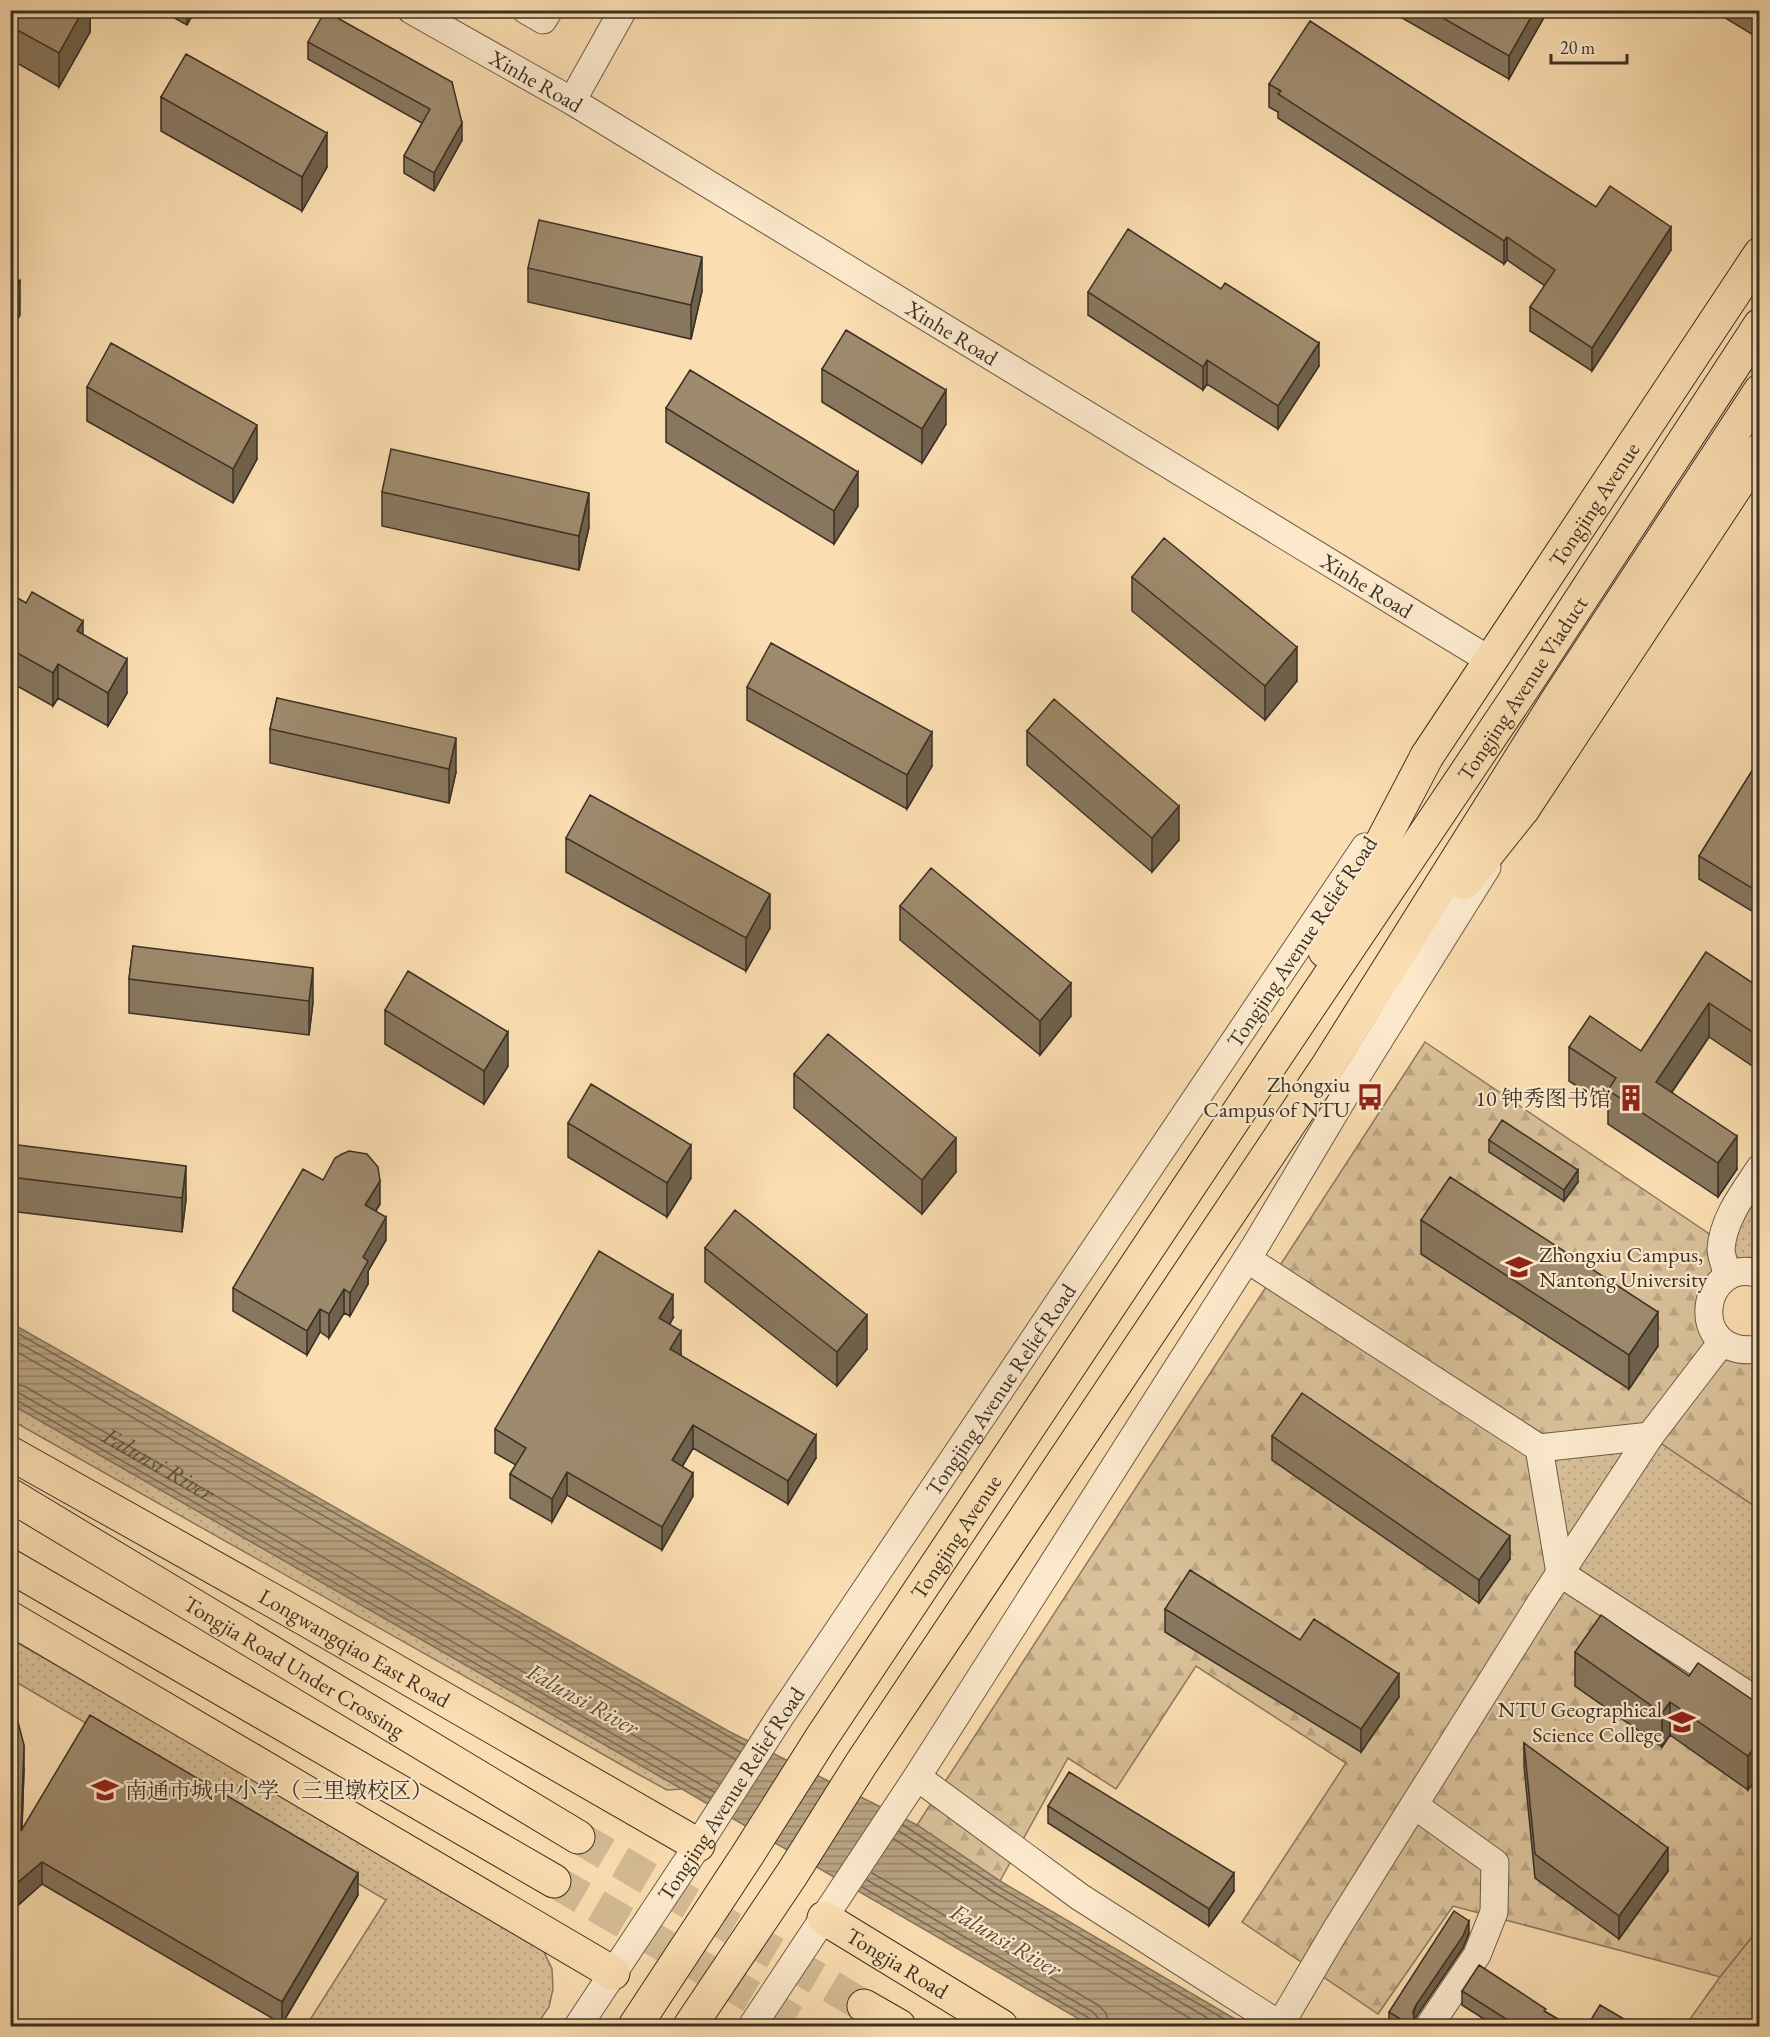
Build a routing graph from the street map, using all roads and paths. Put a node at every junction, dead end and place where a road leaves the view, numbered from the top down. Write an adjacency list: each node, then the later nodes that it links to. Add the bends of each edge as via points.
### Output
1 (411, 10): 5 (street, Xinhe Road)
2 (526, 10): 3 (street, via 543,20)
3 (549, 10)
4 (622, 10): 5 (street)
5 (572, 101): 10 (street, Xinhe Road)
6 (1760, 254): 10 (main road, Tongjing Avenue)
7 (1760, 324): 13 (main road, Tongjing Avenue Viaduct, via 1527,682)
8 (1760, 391): 14 (main road, Tongjing Avenue Viaduct, via 1558,699)
9 (1760, 450): 12 (main road)
10 (1491, 661): 11 (main road, Tongjing Avenue)
11 (1427, 756): 13 (main road, Tongjing Avenue, via 1332,937); 32 (street, Tongjing Avenue Relief Road)
12 (1523, 809): 14 (main road, via 1445,906); 16 (street, via 1350,1085)
13 (1280, 1050): 38 (main road, Tongjing Avenue, via 820,1740)
14 (1327, 1067): 39 (main road)
15 (1760, 1168): 18 (street, via 1726,1225 1721,1250)
16 (1247, 1259): 22 (street); 29 (street)
17 (1760, 1274): 18 (street, via 1741,1272)
18 (1728, 1276): 19 (street, via 1714,1290 1708,1308 1708,1321)
19 (1722, 1342): 20 (street, via 1734,1349); 21 (street)
20 (1760, 1350)
21 (1650, 1436): 22 (street); 26 (street)
22 (1539, 1449): 26 (street)
23 (10, 1452): 32 (main road, Longwangqiao East Road)
24 (10, 1495): 31 (main road, Tongjia Road Under Crossing)
25 (10, 1566): 33 (main road)
26 (1560, 1573): 28 (street); 30 (street)
27 (10, 1618): 35 (main road)
28 (1760, 1703)
29 (911, 1785): 30 (street, via 1280,2025); 34 (street)
30 (1414, 1805): 43 (street, via 1495,1863 1494,1912 1477,1955)
31 (578, 1838)
32 (702, 1838): 35 (street, Tongjing Avenue Relief Road)
33 (554, 1881)
34 (830, 1909): 40 (street); 42 (main road, Tongjia Road)
35 (613, 1973): 37 (street, Tongjing Avenue Relief Road)
36 (864, 2006): 41 (main road)
37 (579, 2026)
38 (635, 2026)
39 (690, 2026)
40 (752, 2026)
41 (899, 2026)
42 (1001, 2026)
43 (1429, 2026)

